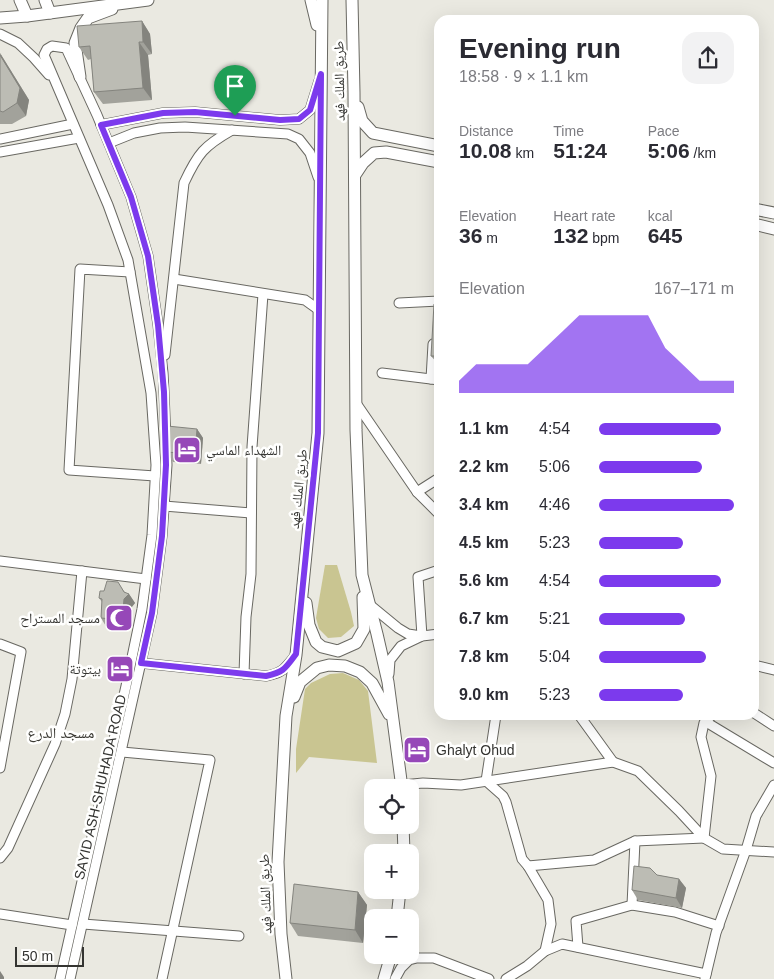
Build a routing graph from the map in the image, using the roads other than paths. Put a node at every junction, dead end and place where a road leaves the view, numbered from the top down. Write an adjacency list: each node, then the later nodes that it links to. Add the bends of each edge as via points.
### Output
1 (20, 0): 10 (main road)
2 (44, 0): 9 (main road)
3 (138, 0): 8 (main road)
4 (148, 0): 8 (main road)
5 (310, 0): 13 (main road)
6 (322, 0): 13 (main road, طريق الملك فهد)
7 (352, 1): 17 (main road, طريق الملك فهد)
8 (125, 4): 9 (main road); 15 (main road, via 88,18 81,28 75,43)
9 (50, 13): 10 (main road)
10 (27, 16): 11 (main road)
11 (0, 18)
12 (0, 34): 16 (street, via 18,43)
13 (322, 50): 14 (main road, طريق الملك فهد)
14 (321, 74): 19 (street, via 310,110 299,119 187,112 163,113); 28 (main road, طريق الملك فهد)
15 (80, 77): 16 (street, SAYID ASH-SHUHADA ROAD, via 66,48 52,46 44,55); 19 (street, SAYID ASH-SHUHADA ROAD)
16 (55, 82): 18 (street, SAYID ASH-SHUHADA ROAD)
17 (354, 92): 24 (main road, via 362,121 374,133); 27 (main road, طريق الملك فهد)
18 (73, 124): 21 (street, SAYID ASH-SHUHADA ROAD); 22 (street)
19 (101, 125): 23 (street, SAYID ASH-SHUHADA ROAD)
20 (232, 130): 23 (street, via 160,128 134,133); 28 (street, via 288,134 299,139 310,153); 34 (street, via 201,152 184,183)
21 (79, 138): 25 (street); 33 (street, SAYID ASH-SHUHADA ROAD, via 108,205)
22 (0, 139)
23 (109, 143): 41 (street, SAYID ASH-SHUHADA ROAD, via 131,197 148,256)
24 (434, 145)
25 (0, 152)
26 (434, 161): 27 (main road, via 374,152)
27 (355, 175): 44 (main road, طريق الملك فهد)
28 (320, 184): 38 (main road, طريق الملك فهد)
29 (759, 210): 30 (main road)
30 (774, 213)
31 (759, 225): 32 (main road)
32 (774, 229)
33 (130, 272): 45 (street, SAYID ASH-SHUHADA ROAD, via 150,393); 45 (street, via 80,269 69,470)
34 (174, 280): 35 (street); 41 (street)
35 (263, 294): 38 (street, via 305,300); 50 (street, via 252,448)
36 (434, 301): 37 (street)
37 (399, 303)
38 (319, 310): 56 (main road, طريق الملك فهد, via 318,433)
39 (433, 331): 40 (street)
40 (434, 356)
41 (163, 373): 48 (street, SAYID ASH-SHUHADA ROAD)
42 (382, 373): 43 (street)
43 (434, 380)
44 (356, 403): 47 (street); 54 (main road, طريق الملك فهد)
45 (155, 476): 55 (street, SAYID ASH-SHUHADA ROAD)
46 (434, 481): 47 (street)
47 (417, 492): 49 (street)
48 (164, 506): 50 (street); 62 (street, SAYID ASH-SHUHADA ROAD, via 152,613)
49 (434, 509)
50 (251, 513): 65 (street, via 251,574)
51 (0, 562): 52 (street)
52 (82, 571): 55 (street); 88 (street, via 72,679 65,714 12,840)
53 (434, 572): 59 (street, via 418,578)
54 (362, 575): 56 (main road, via 364,629 356,643 338,651 316,642 309,624); 57 (main road, طريق الملك فهد)
55 (146, 579): 93 (street, SAYID ASH-SHUHADA ROAD, via 126,686)
56 (304, 582): 61 (main road, طريق الملك فهد)
57 (370, 605): 59 (street, via 408,634); 66 (main road, طريق الملك فهد)
58 (434, 635): 59 (street)
59 (422, 636): 66 (street, via 401,646 390,660)
60 (0, 644): 75 (street, via 21,652)
61 (296, 654): 65 (street, via 285,670 278,674); 67 (main road, طريق الملك فهد)
62 (141, 663): 65 (street); 76 (street, SAYID ASH-SHUHADA ROAD)
63 (759, 668): 64 (street)
64 (774, 670)
65 (244, 674)
66 (388, 682): 73 (main road, طريق الملك فهد)
67 (286, 716): 73 (main road, via 300,682 318,668 345,666 360,672 372,683); 96 (main road, طريق الملك فهد, via 278,862)
68 (759, 716): 74 (street)
69 (495, 720): 81 (street)
70 (583, 720): 77 (street)
71 (707, 720): 84 (street, via 701,737 711,776)
72 (712, 720): 78 (street)
73 (394, 724): 80 (main road, طريق الملك فهد)
74 (774, 726)
75 (2, 747): 79 (street)
76 (122, 752): 92 (street, SAYID ASH-SHUHADA ROAD); 95 (street, via 210,760)
77 (613, 762): 81 (street); 84 (street, via 638,771)
78 (774, 763)
79 (0, 768)
80 (401, 779)
81 (486, 781): 82 (street, via 461,785); 89 (street, via 506,802 522,859)
82 (419, 784)
83 (774, 784): 86 (street, via 756,816)
84 (704, 838): 85 (street); 86 (street, via 723,849)
85 (635, 841): 89 (street, via 594,860); 90 (street)
86 (746, 850): 87 (street); 94 (street)
87 (774, 852)
88 (0, 858)
89 (528, 866): 99 (street, via 548,900 551,924)
90 (632, 905): 94 (street, via 675,912); 98 (street, via 576,921)
91 (0, 914): 93 (street)
92 (83, 924): 95 (street); 104 (street, SAYID ASH-SHUHADA ROAD)
93 (72, 925): 103 (street, SAYID ASH-SHUHADA ROAD)
94 (719, 926): 102 (street)
95 (172, 931): 97 (street); 105 (street)
96 (281, 934): 106 (main road, طريق الملك فهد); 107 (main road)
97 (239, 936)
98 (578, 947): 99 (street, via 562,944); 102 (street)
99 (545, 951): 111 (street)
100 (389, 964): 108 (main road)
101 (392, 964): 109 (main road)
102 (706, 976)
103 (60, 979)
104 (70, 979)
105 (162, 979)
106 (286, 979)
107 (291, 979)
108 (384, 979)
109 (393, 979): 110 (street, via 409,960 418,958 434,958)
110 (488, 979)
111 (506, 979)

